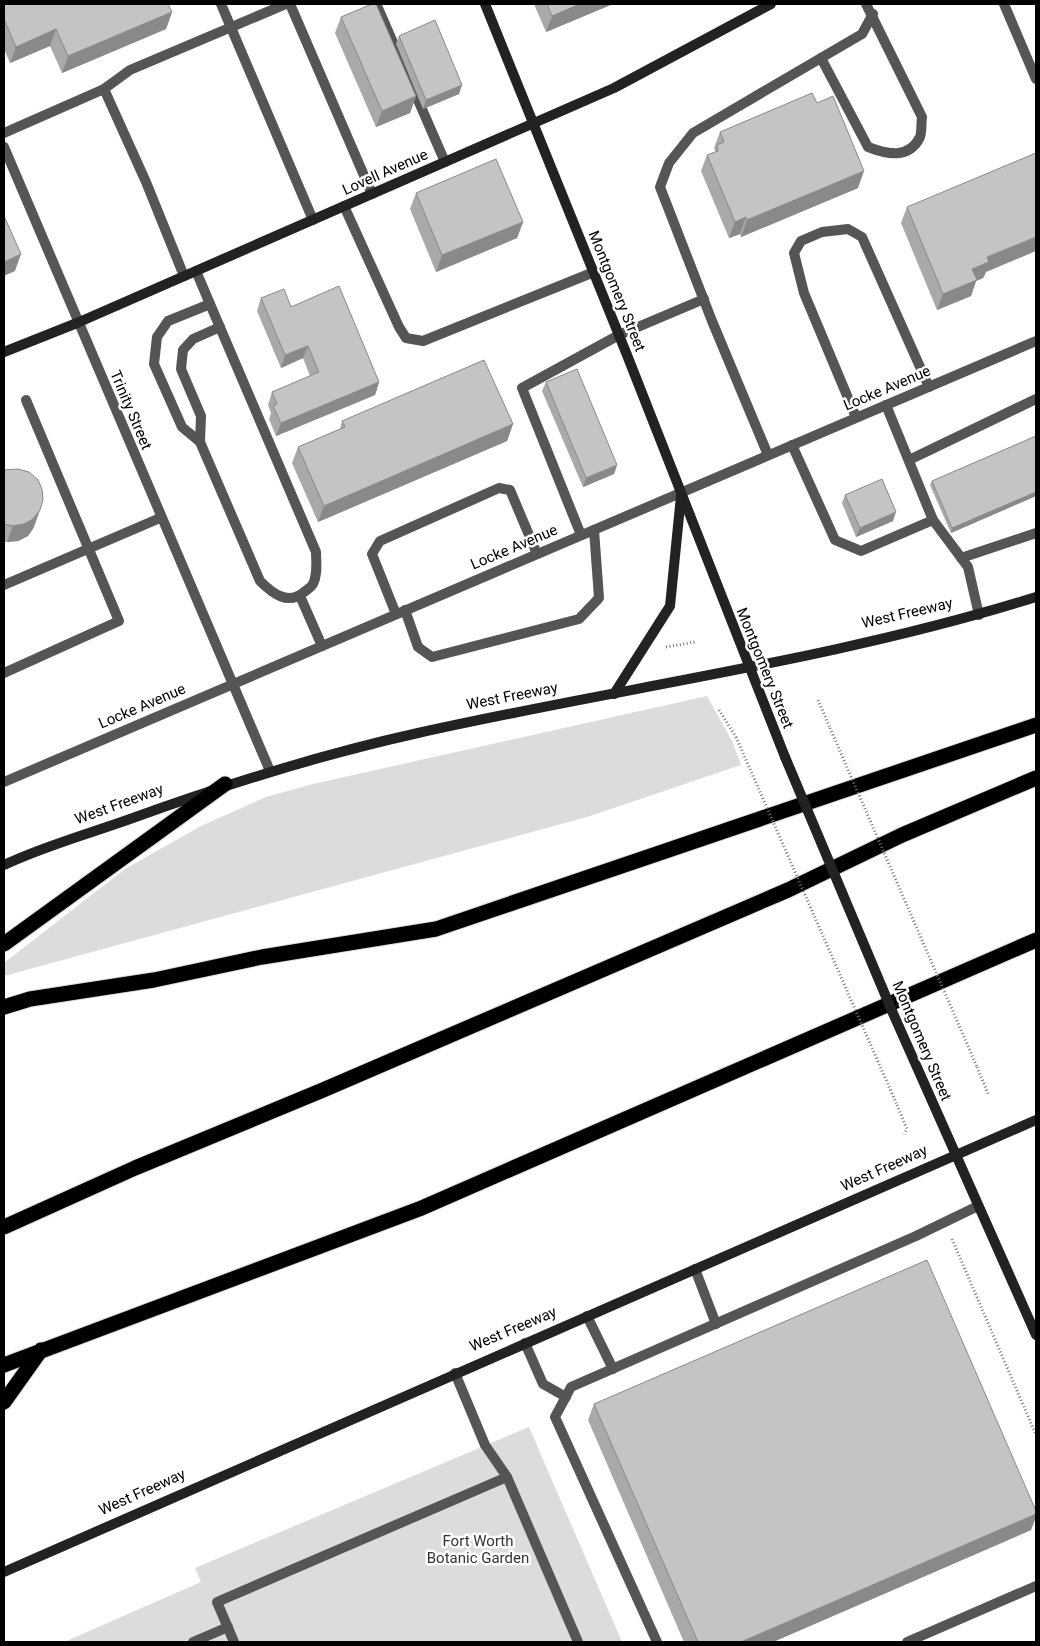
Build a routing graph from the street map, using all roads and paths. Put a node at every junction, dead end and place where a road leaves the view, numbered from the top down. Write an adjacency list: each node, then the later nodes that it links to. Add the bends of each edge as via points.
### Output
1 (221, 4): 11 (street)
2 (286, 4): 11 (street)
3 (290, 4): 19 (street)
4 (485, 4): 15 (main road, Montgomery Street)
5 (771, 4): 9 (main road, Lovell Avenue)
6 (866, 4): 10 (street)
7 (1004, 4): 13 (street)
8 (378, 8): 18 (street)
9 (753, 8): 15 (main road, Lovell Avenue, via 614,88)
10 (873, 14): 12 (street, via 862,34); 12 (street, via 922,117 920,136 909,149 889,155 868,147)
11 (231, 28): 14 (street, via 130,70); 21 (street)
12 (821, 58): 25 (street, via 693,133 669,162 660,186)
13 (1036, 79)
14 (104, 89): 16 (street); 24 (street)
15 (534, 123): 18 (main road, Lovell Avenue); 23 (main road, Montgomery Street)
16 (4, 133)
17 (4, 147): 27 (street, Trinity Street)
18 (445, 162): 19 (main road, Lovell Avenue)
19 (372, 194): 20 (main road, Lovell Avenue)
20 (344, 206): 21 (main road, Lovell Avenue); 23 (street, via 406,338 423,341)
21 (313, 220): 22 (main road, Lovell Avenue)
22 (196, 271): 24 (main road, Lovell Avenue); 26 (street)
23 (594, 272): 29 (main road, Montgomery Street)
24 (184, 276): 27 (main road, Lovell Avenue)
25 (704, 299): 29 (street); 39 (street)
26 (210, 304): 28 (street); 37 (street, via 168,321 156,337 154,364 182,427)
27 (77, 323): 31 (main road, Lovell Avenue); 42 (street, Trinity Street)
28 (220, 327): 37 (street, via 193,338 182,350 180,369 201,416); 51 (street, via 316,552 313,585)
29 (619, 335): 41 (main road, Montgomery Street); 46 (street, via 522,388)
30 (1036, 341): 32 (street, Locke Avenue)
31 (4, 352)
32 (929, 387): 35 (street, Locke Avenue); 36 (street, via 862,237 848,229 822,232 801,241 794,253 804,293)
33 (1036, 399): 40 (street)
34 (26, 400): 47 (street)
35 (886, 405): 36 (street, Locke Avenue); 40 (street)
36 (856, 417): 38 (street, Locke Avenue)
37 (200, 442): 51 (street, via 260,581 272,594 287,599)
38 (792, 445): 39 (street, Locke Avenue); 43 (street, via 835,540 861,551)
39 (768, 455): 41 (street, Locke Avenue)
40 (908, 460): 43 (street)
41 (681, 492): 44 (street, Locke Avenue); 58 (main road, Montgomery Street); 61 (main road, via 670,606)
42 (160, 518): 47 (street); 60 (street, Trinity Street)
43 (933, 520): 49 (street)
44 (594, 530): 46 (street, Locke Avenue); 53 (street, via 599,598 579,619 432,657 418,647)
45 (1036, 533): 49 (street)
46 (581, 535): 48 (street, Locke Avenue)
47 (88, 549): 50 (street); 59 (street, via 119,621)
48 (537, 554): 53 (street, Locke Avenue); 53 (street, via 510,490 499,488 380,541 372,554)
49 (961, 558): 54 (street, via 968,567)
50 (4, 585)
51 (300, 596): 56 (street)
52 (1036, 597): 54 (main road, West Freeway)
53 (400, 612): 56 (street, Locke Avenue)
54 (979, 615): 58 (main road, West Freeway)
55 (695, 642): 57 (path)
56 (322, 646): 60 (street, Locke Avenue)
57 (661, 648)
58 (748, 667): 61 (main road, West Freeway); 76 (main road, Montgomery Street, bridge)
59 (4, 673)
60 (231, 684): 65 (street, Trinity Street); 67 (street, Locke Avenue)
61 (614, 694): 65 (main road, West Freeway, via 419,733)
62 (818, 700): 73 (path, bridge)
63 (719, 710): 75 (path, bridge, via 736,737 897,1105 907,1130)
64 (1036, 725): 72 (highway, via 436,929 262,957 154,980 30,999)
65 (270, 771): 68 (main road, West Freeway)
66 (1036, 778): 79 (highway, via 779,894)
67 (4, 782)
68 (225, 784): 69 (main road, West Freeway); 71 (highway)
69 (4, 865)
70 (1036, 940): 85 (highway, via 420,1209)
71 (4, 944)
72 (4, 1007)
73 (989, 1096)
74 (1036, 1120): 76 (main road, West Freeway)
75 (904, 1134)
76 (956, 1156): 77 (main road, Montgomery Street); 80 (main road, West Freeway)
77 (978, 1206): 78 (street); 83 (main road, Montgomery Street)
78 (945, 1222): 82 (street); 91 (path)
79 (4, 1227)
80 (695, 1269): 81 (main road, West Freeway); 82 (street)
81 (587, 1316): 84 (main road, West Freeway); 87 (street)
82 (716, 1324): 87 (street)
83 (1036, 1335)
84 (525, 1343): 88 (main road, West Freeway); 89 (street, via 543,1384)
85 (42, 1349): 86 (highway); 90 (highway)
86 (4, 1365)
87 (612, 1369): 89 (street, via 571,1387)
88 (455, 1373): 92 (street, via 485,1445); 93 (main road, West Freeway)
89 (566, 1397): 99 (street, via 556,1417)
90 (4, 1402)
91 (1036, 1435)
92 (507, 1478): 95 (street, via 217,1602); 98 (street)
93 (4, 1572)
94 (1036, 1586): 100 (street)
95 (228, 1627): 96 (street); 97 (street)
96 (193, 1642)
97 (234, 1642)
98 (578, 1642)
99 (658, 1642)
100 (907, 1642)

